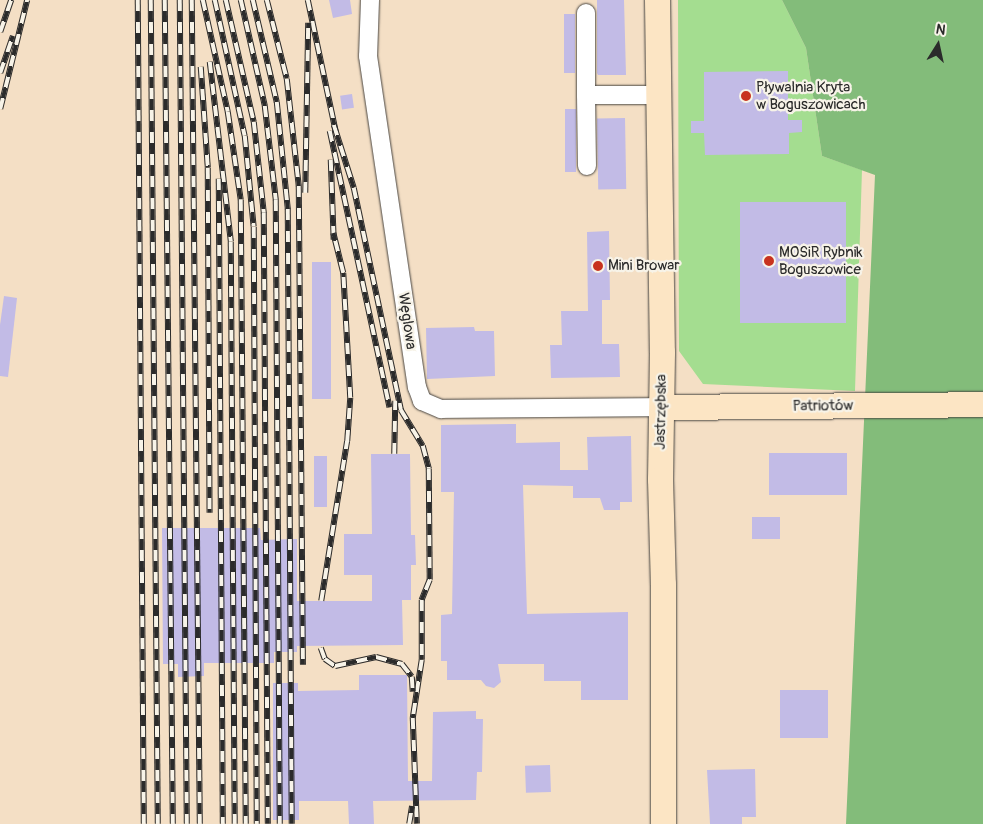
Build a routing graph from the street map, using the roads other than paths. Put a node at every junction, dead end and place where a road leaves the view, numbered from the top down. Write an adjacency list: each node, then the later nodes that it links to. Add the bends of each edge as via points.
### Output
1 (370, 0): 8 (street, Węglowa, via 368,56 417,387 422,401 441,409)
2 (657, 0): 5 (street, Jastrzębska)
3 (586, 13): 4 (street)
4 (586, 95): 5 (street); 6 (street)
5 (658, 95): 8 (street, Jastrzębska)
6 (586, 166)
7 (983, 404): 8 (street, Patriotów)
8 (662, 407): 9 (street, Jastrzębska)
9 (663, 824)

